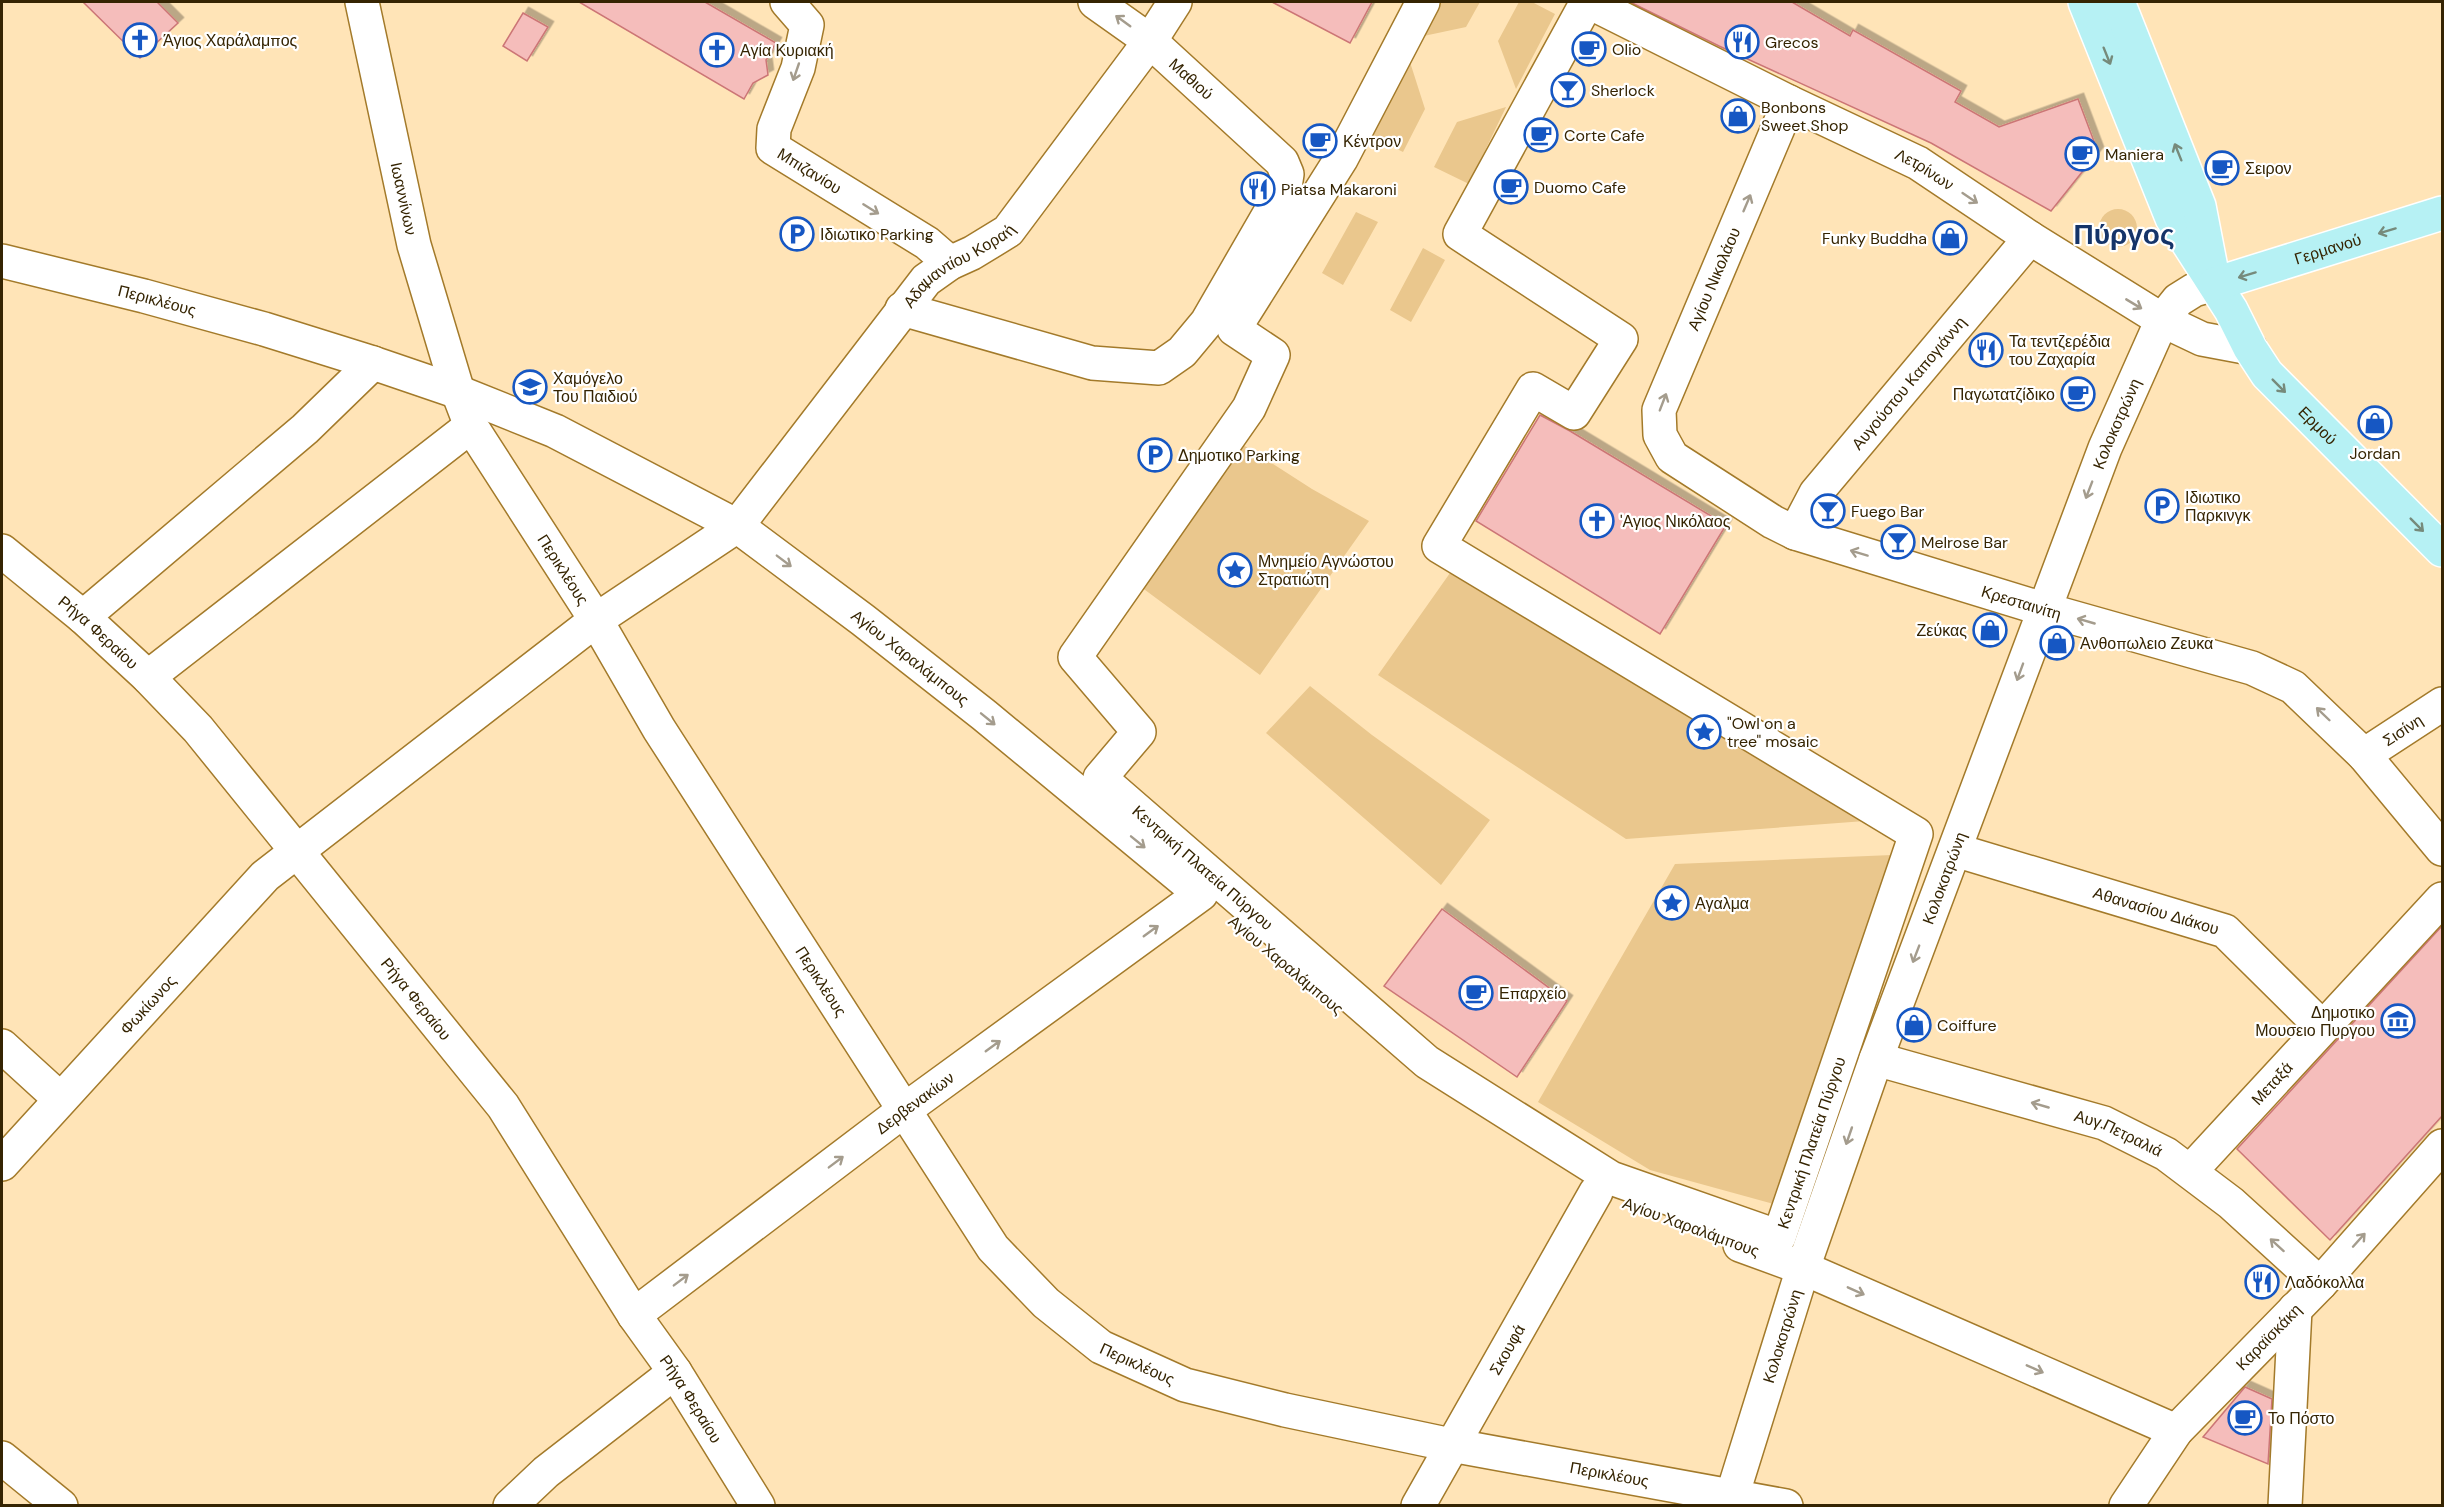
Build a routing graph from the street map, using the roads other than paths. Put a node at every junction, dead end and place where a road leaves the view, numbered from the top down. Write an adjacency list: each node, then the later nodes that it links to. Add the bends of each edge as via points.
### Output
1 (362, 2): 20 (street, Ιωαννίνων, via 414,245)
2 (787, 2): 14 (street, Μπιζανίου, one-way to 14, via 807,25 798,68 774,129 773,148 927,243)
3 (1095, 2): 9 (street, Μαθιού, one-way to 3)
4 (1175, 2): 9 (street, Αδαμαντίου Κοραή)
5 (1423, 2): 6 (street, Κεντρική Πλατεία Πύργου, via 1341,159 1234,329 1273,355 1249,408 1075,657 1139,732 1100,778 1427,1062 1611,1178 1779,1237 1916,834 1439,546 1533,389 1574,413 1621,339 1460,234)
6 (1588, 2): 10 (street, Λετρίνων)
7 (2085, 2): 15 (main road, Ερμού, one-way to 15, via 2172,218)
8 (2118, 2): 15 (main road, Ερμού, one-way to 8, via 2199,206)
9 (1150, 41): 14 (street, Αδαμαντίου Κοραή, via 1008,231); 16 (street, Μαθιού, via 1282,162 1287,174 1285,187 1207,322 1182,352 1159,368 1092,363)
10 (1789, 102): 12 (street, Λετρίνων, one-way to 12, via 1918,163); 22 (street, Αγίου Νικολάου, one-way to 10, via 1660,435 1659,410)
11 (2442, 213): 15 (main road, Γερμανού, one-way to 15)
12 (2030, 238): 17 (street, Λετρίνων, one-way to 17); 24 (street, Αυγούστου Καπογιάννη, via 1816,493)
13 (2, 261): 19 (street, Περικλέους, via 144,296)
14 (950, 262): 16 (street, Αδαμαντίου Κοραή, via 926,280)
15 (2215, 284): 17 (street, Κολοκοτρώνη, via 2178,300); 18 (main road, Ερμού)
16 (902, 309): 23 (street, Αδαμαντίου Κοραή)
17 (2162, 320): 18 (street, Λετρίνων, via 2202,339); 27 (street, Κολοκοτρώνη, one-way to 27, via 2105,448)
18 (2250, 348): 25 (main road, Ερμού, one-way to 25, via 2267,374)
19 (373, 363): 20 (street, Περικλέους); 28 (street, via 305,429)
20 (458, 392): 21 (street, Περικλέους); 23 (street, Αγίου Χαραλάμπους, via 555,431)
21 (471, 426): 29 (street, Περικλέους); 30 (street)
22 (1672, 457): 24 (street, Κρεσταινίτη)
23 (737, 526): 29 (street, Αδαμαντίου Κοραή); 36 (street, Αγίου Χαραλάμπους, one-way to 36, via 863,620)
24 (1795, 533): 27 (street, Κρεσταινίτη, one-way to 24)
25 (2442, 550)
26 (2, 551): 28 (street, Ρήγα Φεραίου)
27 (2043, 609): 32 (street, Κρεσταινίτη, one-way to 27, via 2293,687 2252,668); 35 (street, Κολοκοτρώνη, one-way to 35)
28 (83, 618): 30 (street, Ρήγα Φεραίου)
29 (596, 620): 34 (street, Φωκίωνος); 42 (street, Περικλέους, via 659,729)
30 (148, 677): 34 (street, Ρήγα Φεραίου, via 198,729)
31 (2442, 704): 32 (street, Σισίνη)
32 (2364, 755): 33 (street, Κρεσταινίτη)
33 (2442, 849)
34 (297, 850): 41 (street, Φωκίωνος, via 265,876); 50 (street, Ρήγα Φεραίου, via 503,1106)
35 (1955, 850): 38 (street, Αθανασίου Διάκου, via 2225,931); 40 (street, Κολοκοτρώνη, one-way to 40)
36 (1201, 894): 42 (street, Δερβενακίων, one-way to 36); 46 (street, Αγίου Χαραλάμπους, via 1341,1012 1429,1079 1511,1140)
37 (2442, 899): 38 (street, Μεταξά)
38 (2322, 1027): 45 (street, Μεταξά)
39 (2, 1046): 41 (street)
40 (1876, 1059): 47 (street, Κολοκοτρώνη, one-way to 47); 48 (street, Αυγ.Πετραλιά, one-way to 40, via 2230,1203 2166,1154 2104,1123)
41 (59, 1098): 44 (street, Φωκίωνος)
42 (903, 1111): 50 (street, Δερβενακίων, one-way to 42); 53 (street, Περικλέους, via 993,1248 1046,1303 1101,1347 1185,1385)
43 (2442, 1146): 48 (street, Καραϊσκάκη, one-way to 43)
44 (2, 1164)
45 (2197, 1164)
46 (1596, 1192): 47 (street, Αγίου Χαραλάμπους); 53 (street, Σκουφά)
47 (1803, 1268): 52 (street, Αγίου Χαραλάμπους, one-way to 52); 55 (street, Κολοκοτρώνη)
48 (2320, 1284): 49 (street, Καραϊσκάκη)
49 (2295, 1309): 52 (street, Καραϊσκάκη); 62 (street)
50 (634, 1315): 51 (street, Ρήγα Φεραίου)
51 (675, 1372): 57 (street, via 546,1472); 58 (street, Ρήγα Φεραίου)
52 (2176, 1431): 61 (street, Καραϊσκάκη)
53 (1451, 1445): 55 (street, Περικλέους); 59 (street, Σκουφά)
54 (2, 1458): 56 (street)
55 (1730, 1500): 60 (street, Περικλέους)
56 (61, 1506)
57 (510, 1506)
58 (758, 1506)
59 (1418, 1506)
60 (1786, 1506)
61 (2126, 1506)
62 (2285, 1506)

